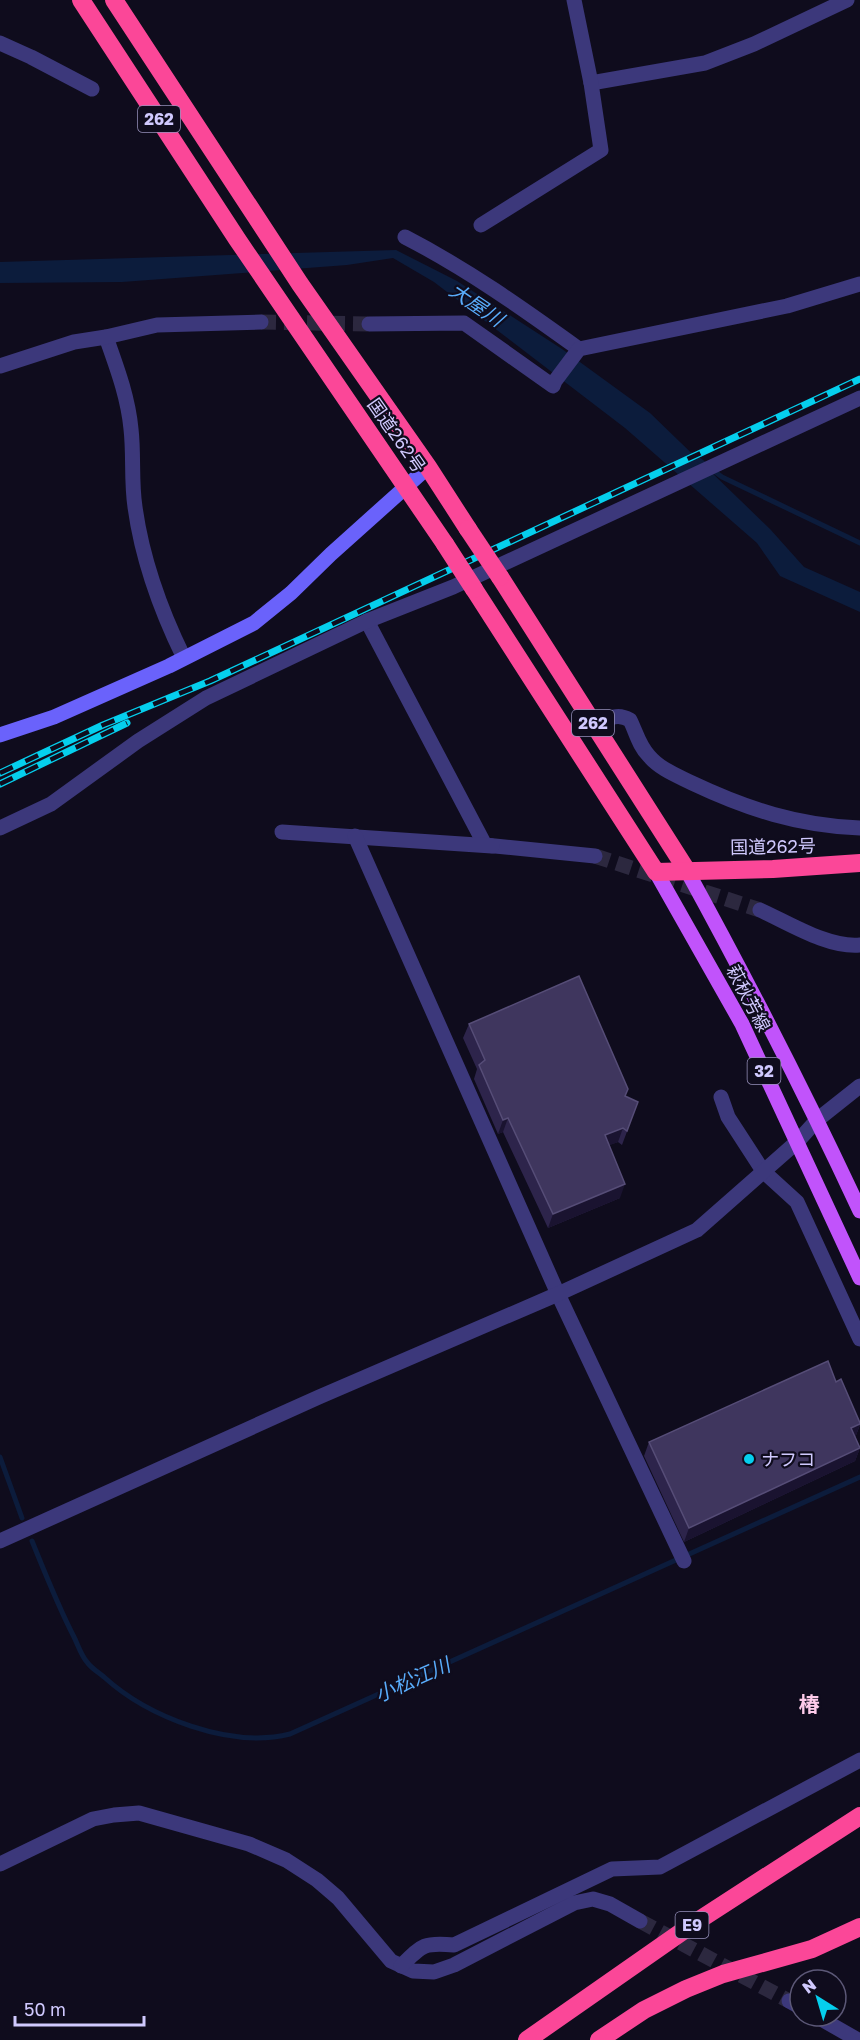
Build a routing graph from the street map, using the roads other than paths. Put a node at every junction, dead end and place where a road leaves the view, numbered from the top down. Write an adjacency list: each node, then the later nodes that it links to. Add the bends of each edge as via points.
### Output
1 (81, 0): 18 (highway, 国道262号 / 262, via 237,239)
2 (114, 0): 17 (highway, 国道262号 / 262, via 300,284)
3 (574, 0): 6 (street)
4 (846, 0): 6 (street, via 705,63)
5 (0, 43): 7 (street)
6 (591, 83): 8 (street, via 601,150)
7 (92, 90)
8 (481, 225)
9 (405, 237): 14 (street, via 505,296)
10 (860, 284): 14 (street, via 787,306)
11 (261, 322): 13 (street, via 157,325)
12 (369, 324): 14 (street, via 464,323 553,386)
13 (106, 337): 15 (street, via 74,342); 20 (street, via 124,388 131,429 134,506 142,546 169,628)
14 (576, 351)
15 (0, 366)
16 (860, 398): 19 (street, via 453,587)
17 (428, 467): 18 (street); 21 (highway, 国道262号 / 262, bridge)
18 (407, 486): 20 (street, via 254,623); 31 (highway, 国道262号 / 262, bridge)
19 (367, 621): 23 (street, via 206,698 51,804); 27 (street, via 485,845)
20 (184, 658): 22 (street, via 54,717)
21 (595, 727): 24 (street, via 621,715 630,720 640,745 661,768 731,802 826,827); 30 (highway, 国道262号 / 262)
22 (0, 735)
23 (0, 828)
24 (860, 828)
25 (282, 832): 26 (street)
26 (355, 836): 27 (street); 41 (street)
27 (492, 846): 28 (street)
28 (595, 856)
29 (860, 863): 30 (highway, 国道262号)
30 (687, 869): 31 (highway, 国道262号); 36 (main road, 萩秋芳線 / 32)
31 (656, 872): 37 (main road, 萩秋芳線 / 32, via 741,1024)
32 (760, 910): 33 (street, via 831,942)
33 (860, 945)
34 (859, 1090): 36 (street)
35 (721, 1097): 38 (street, via 728,1117)
36 (817, 1120): 37 (street); 39 (main road, 萩秋芳線 / 32)
37 (798, 1141): 38 (street); 40 (main road, 萩秋芳線 / 32)
38 (763, 1171): 41 (street, via 697,1230); 42 (street, via 797,1202)
39 (860, 1211)
40 (860, 1278)
41 (558, 1294): 43 (street); 44 (street)
42 (860, 1340)
43 (0, 1541)
44 (684, 1561)
45 (860, 1760): 50 (street, via 660,1867 612,1869 454,1945 432,1943 417,1949)
46 (860, 1816): 52 (highway, E9, via 693,1924)
47 (0, 1864): 50 (street, via 93,1819 139,1813 249,1844 286,1860 338,1898 391,1961)
48 (640, 1921): 50 (street, via 593,1899 574,1903 434,1972)
49 (860, 1927): 53 (highway, via 812,1948 686,1989 644,2010)
50 (401, 1966)
51 (837, 2028): 54 (street)
52 (527, 2040)
53 (599, 2040)
54 (858, 2040)

